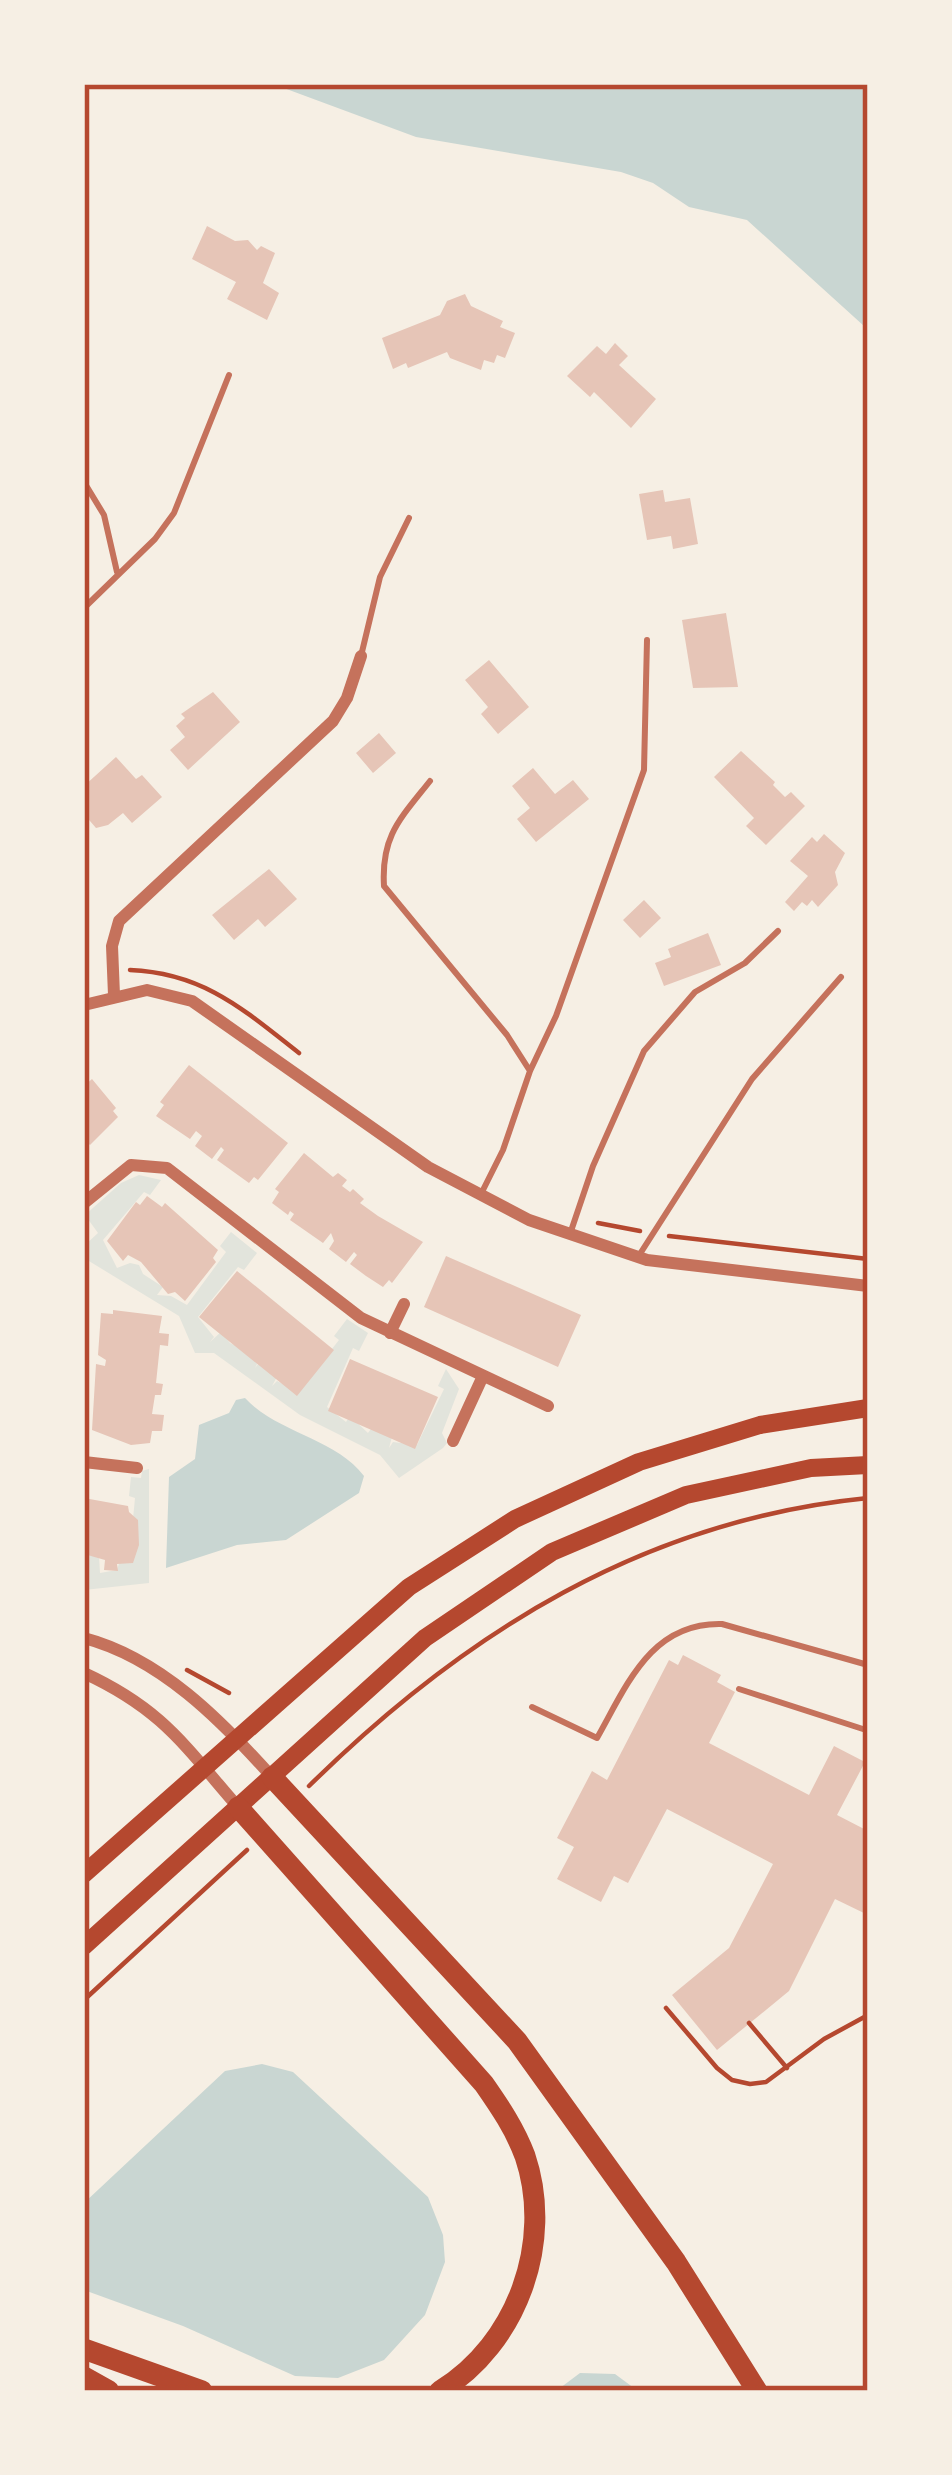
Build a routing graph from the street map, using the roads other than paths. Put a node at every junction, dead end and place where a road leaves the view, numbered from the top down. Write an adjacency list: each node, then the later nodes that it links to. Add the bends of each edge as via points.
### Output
1 (229, 375): 4 (lane, via 174,513)
2 (84, 482): 4 (lane, via 104,515)
3 (409, 518): 7 (lane, via 380,577)
4 (117, 572): 5 (lane)
5 (84, 608)
6 (647, 640): 13 (lane, via 644,770)
7 (361, 656): 11 (street, via 333,721 119,921)
8 (430, 781): 13 (lane, via 391,829 384,886)
9 (778, 931): 16 (lane, via 745,963 695,992 644,1051)
10 (841, 976): 17 (lane, via 752,1078)
11 (114, 995): 12 (street); 14 (street, via 147,990 192,1001 428,1168)
12 (84, 1005)
13 (530, 1071): 14 (lane)
14 (481, 1195): 16 (street)
15 (84, 1203): 20 (street, via 130,1166 166,1168)
16 (570, 1234): 17 (street)
17 (638, 1257): 18 (street)
18 (868, 1286)
19 (404, 1304): 20 (street)
20 (390, 1333): 21 (street)
21 (484, 1376): 22 (street); 24 (street)
22 (548, 1406)
23 (868, 1408): 34 (main road, via 760,1425 639,1462 515,1520 409,1587)
24 (454, 1441)
25 (84, 1462): 27 (street)
26 (868, 1465): 36 (main road, via 811,1468 686,1495 552,1552 425,1638)
27 (137, 1468)
28 (84, 1638): 34 (street, via 141,1662)
29 (868, 1665): 32 (lane, via 706,1623 681,1629 642,1658 597,1738)
30 (84, 1673): 35 (street, via 172,1728)
31 (739, 1689): 33 (lane)
32 (532, 1707)
33 (867, 1729)
34 (238, 1738): 35 (main road); 36 (street)
35 (204, 1769): 37 (street); 38 (main road)
36 (272, 1777): 37 (main road); 45 (highway, via 517,2041 676,2262)
37 (238, 1808): 39 (main road); 44 (highway, via 484,2084 526,2159 534,2231 520,2294 505,2328)
38 (84, 1874)
39 (84, 1946)
40 (84, 2349): 43 (highway)
41 (84, 2377): 42 (highway)
42 (109, 2391)
43 (202, 2391)
44 (440, 2391)
45 (757, 2391)

